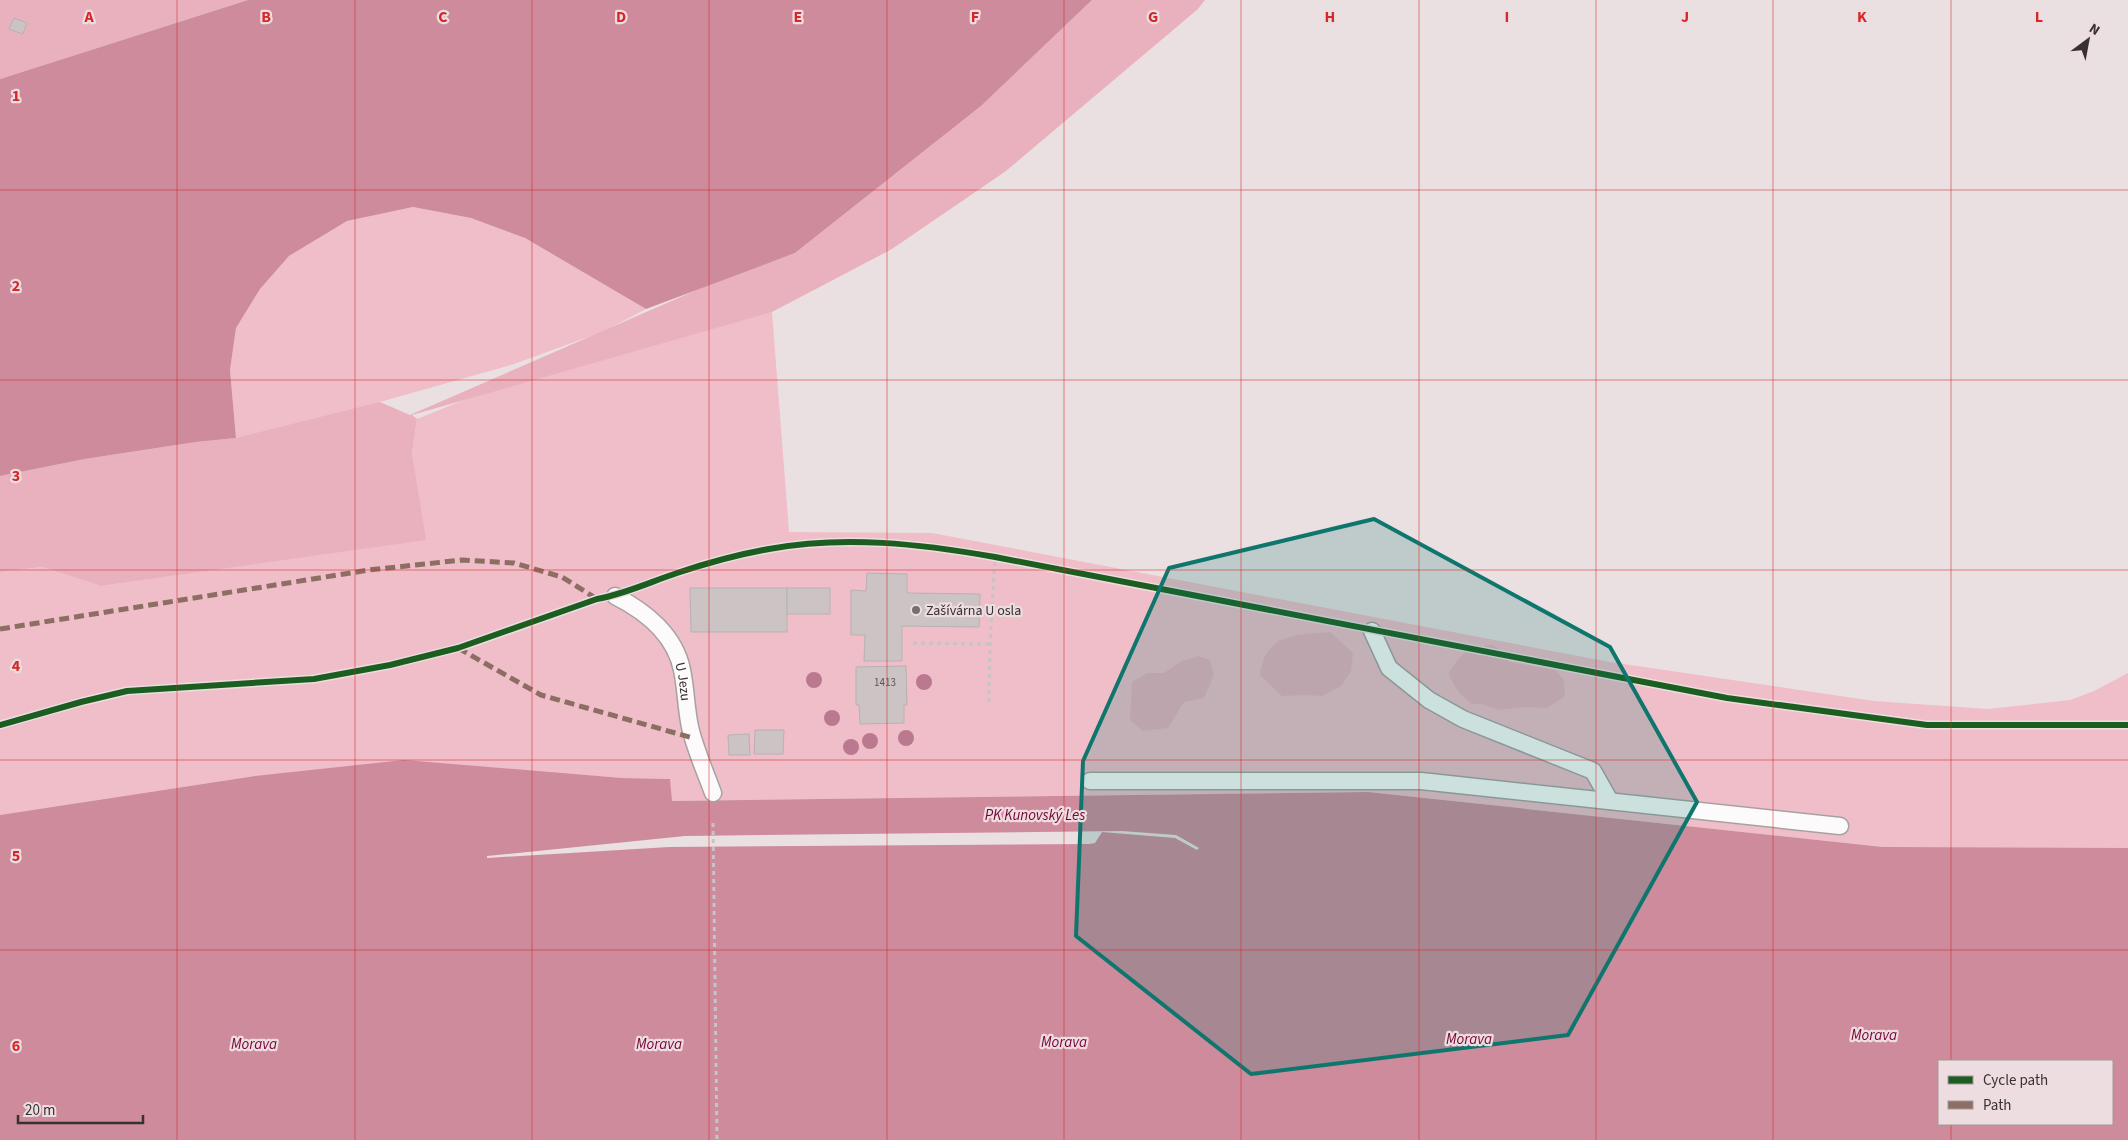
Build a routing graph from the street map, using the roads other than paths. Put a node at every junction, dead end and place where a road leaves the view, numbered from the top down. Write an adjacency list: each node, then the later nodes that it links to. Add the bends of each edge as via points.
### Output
1 (615, 596): 4 (lane, U Jezu, via 647,616 675,649 682,670 693,738)
2 (1372, 631): 5 (lane, via 1389,668 1429,700 1463,719 1593,771)
3 (1090, 780): 5 (lane, via 1421,781)
4 (713, 792)
5 (1610, 801): 6 (lane)
6 (1840, 826)

